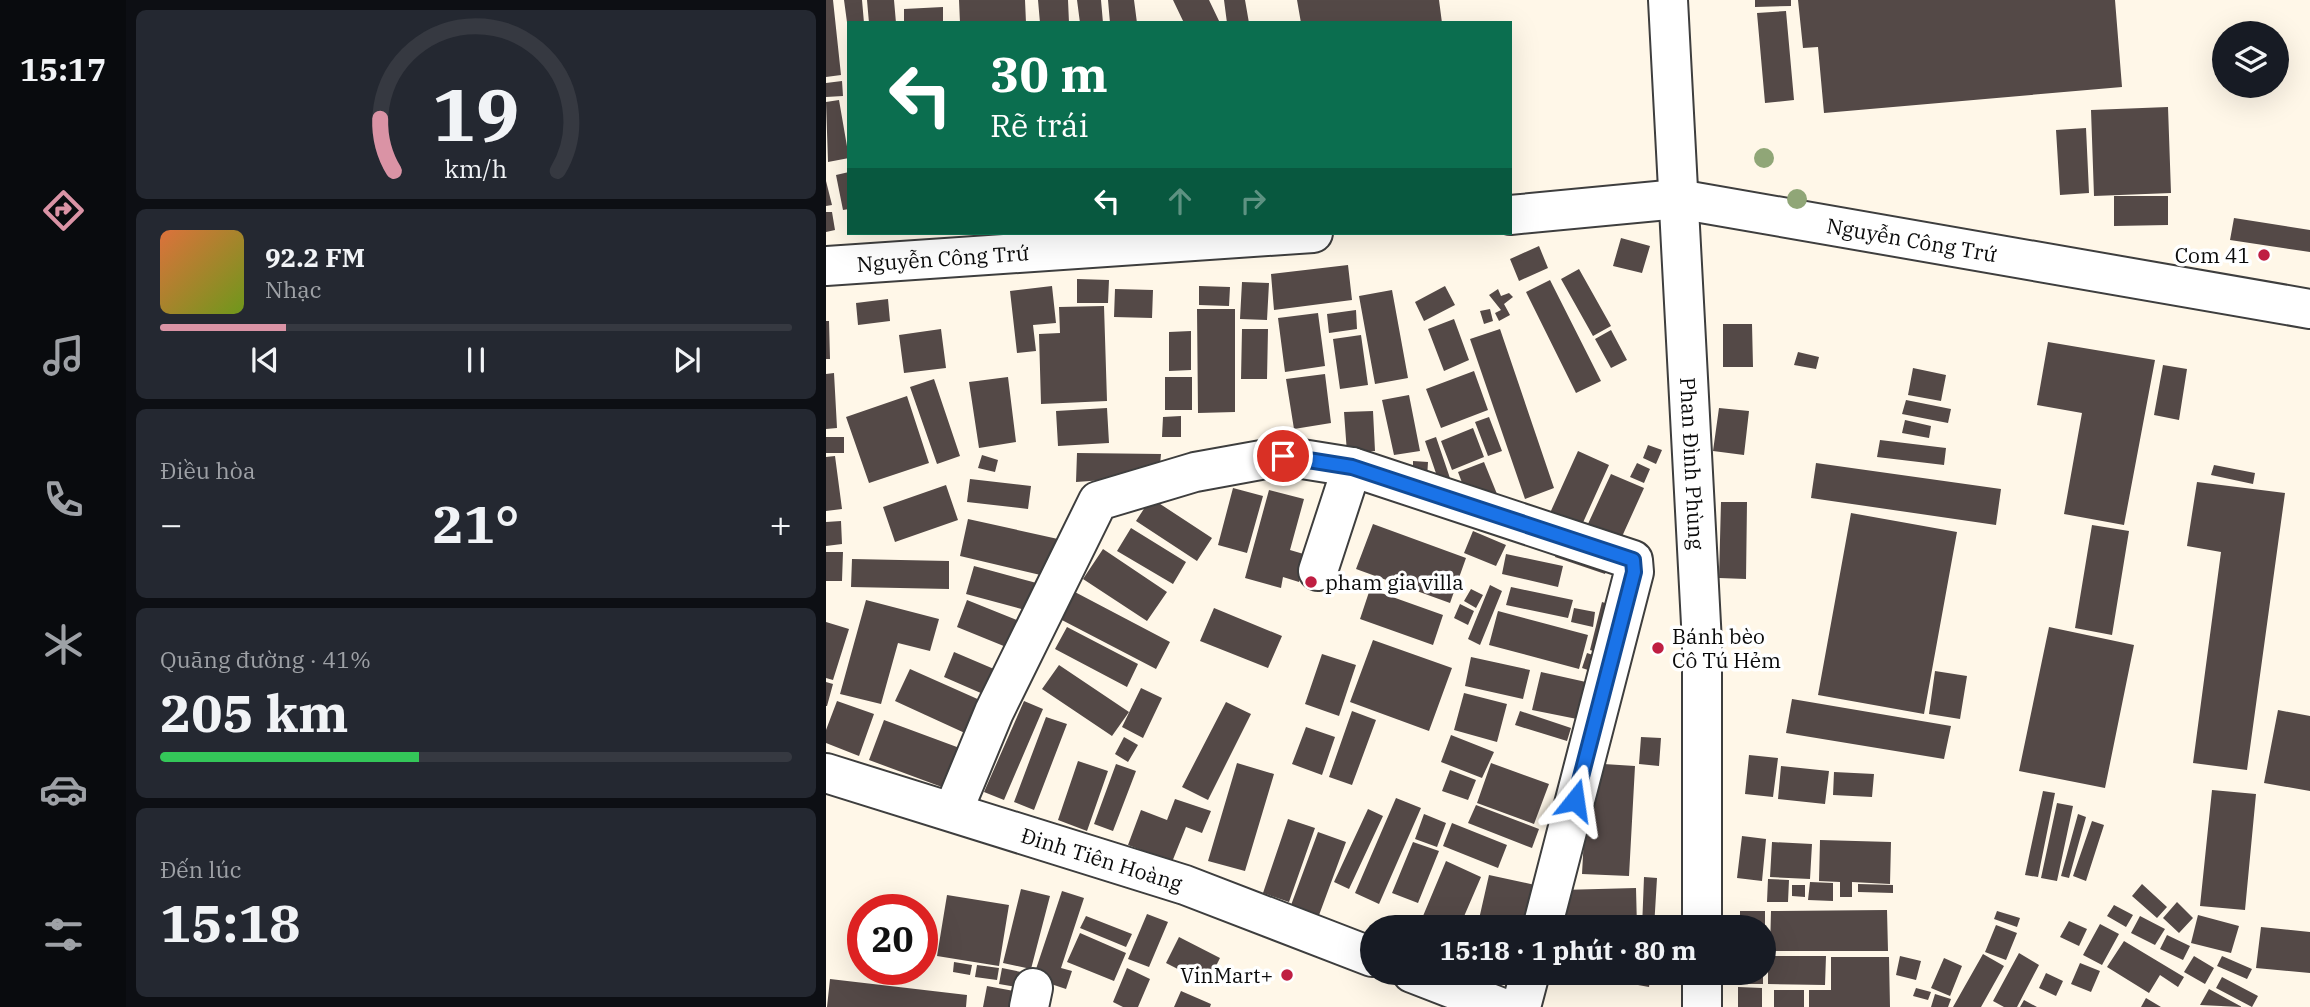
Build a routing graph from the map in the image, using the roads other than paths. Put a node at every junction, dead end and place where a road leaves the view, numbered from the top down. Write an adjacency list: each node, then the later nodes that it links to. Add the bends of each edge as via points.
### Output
1 (1668, 0): 2 (street, Phan Đình Phùng)
2 (1678, 199): 3 (street, Nguyễn Công Trứ); 6 (street, Nguyễn Công Trứ); 12 (street, Phan Đình Phùng, via 1702,643)
3 (1512, 215)
4 (1283, 235): 5 (street, Nguyễn Công Trứ)
5 (826, 266)
6 (2310, 309)
7 (1352, 467): 8 (street); 10 (street, via 1283,456 1195,472 1098,500 994,712); 11 (street, via 1633,560 1634,572)
8 (1318, 571)
9 (826, 773): 10 (street, Đinh Tiên Hoàng)
10 (953, 811): 13 (street, Đinh Tiên Hoàng, via 1185,885)
11 (1545, 915)
12 (1702, 915)
13 (1360, 952)
14 (1443, 985): 17 (street)
15 (1527, 985): 18 (street)
16 (1702, 985): 19 (street)
17 (1500, 1007)
18 (1521, 1007)
19 (1702, 1007)

